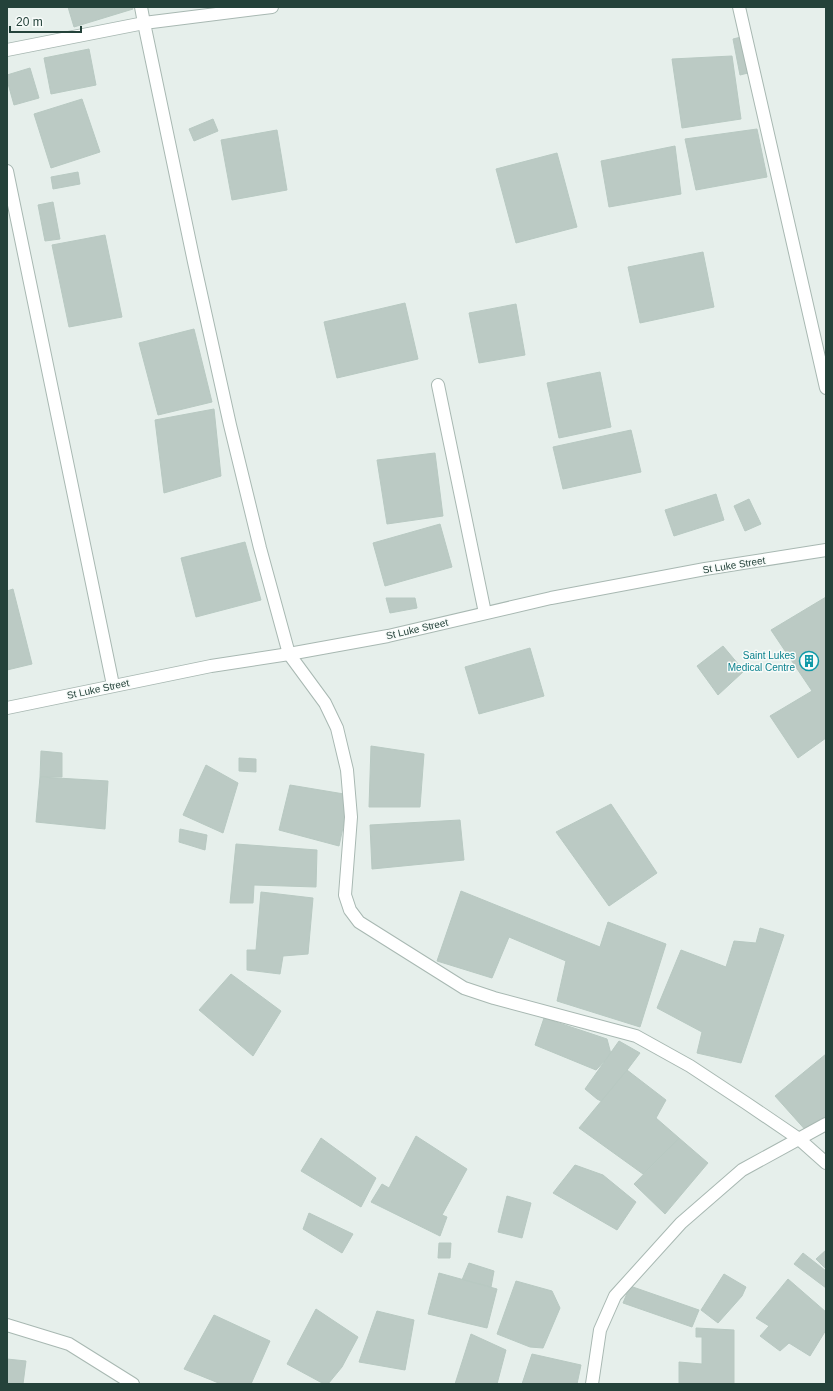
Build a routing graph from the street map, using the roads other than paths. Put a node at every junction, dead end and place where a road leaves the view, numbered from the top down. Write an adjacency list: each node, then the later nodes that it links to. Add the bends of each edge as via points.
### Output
1 (140, 7): 4 (street)
2 (272, 7): 4 (street)
3 (739, 7): 8 (street)
4 (144, 23): 5 (street); 11 (street, via 228,417)
5 (7, 50)
6 (7, 171): 12 (street)
7 (438, 386): 10 (street)
8 (826, 388)
9 (826, 550): 10 (street, St Luke Street, via 705,569)
10 (485, 613): 11 (street, St Luke Street, via 388,636)
11 (289, 654): 12 (street, St Luke Street); 15 (street, via 325,703 337,728 347,770 351,817 345,895 350,910 359,922 464,988 636,1036 690,1066)
12 (113, 685): 13 (street, St Luke Street)
13 (7, 708)
14 (826, 1124): 15 (street)
15 (799, 1139): 16 (street); 19 (street, via 742,1170 681,1223 615,1296 600,1330)
16 (826, 1163)
17 (7, 1326): 18 (street, via 69,1344)
18 (133, 1384)
19 (592, 1384)

